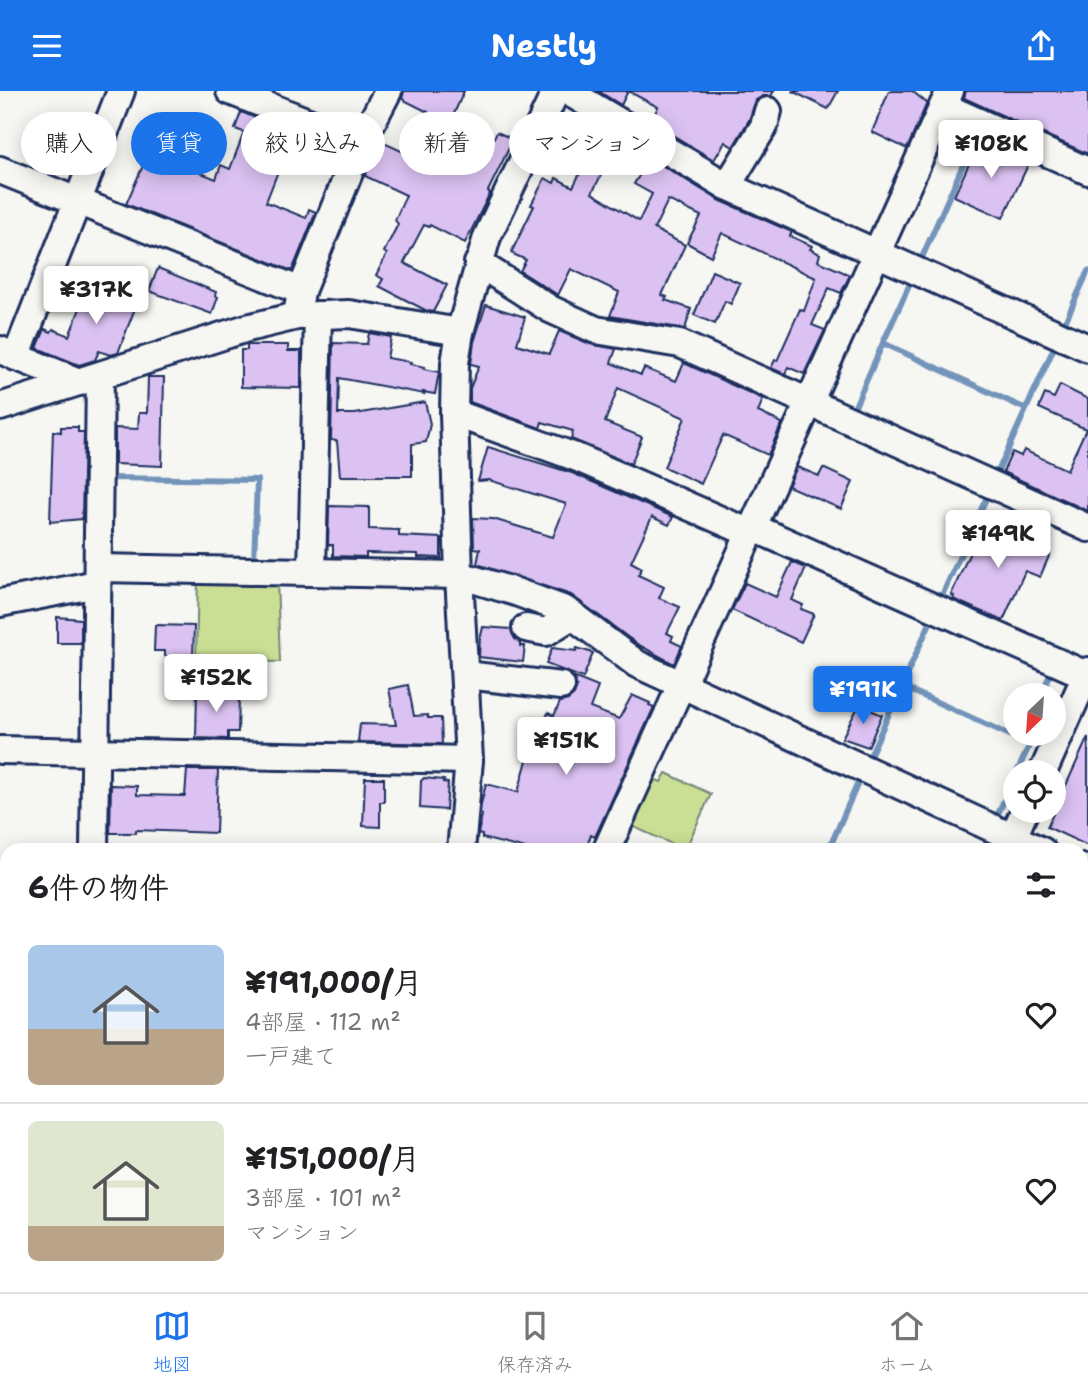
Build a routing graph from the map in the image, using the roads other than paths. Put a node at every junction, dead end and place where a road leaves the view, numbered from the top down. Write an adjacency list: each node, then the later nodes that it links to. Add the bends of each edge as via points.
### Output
1 (121, 91): 14 (street)
2 (229, 91): 8 (street)
3 (388, 91): 9 (street)
4 (556, 91): 16 (street)
5 (567, 91): 13 (street)
6 (942, 98): 11 (street); 15 (street)
7 (768, 111): 13 (street, via 764,126)
8 (282, 112)
9 (377, 112)
10 (0, 170): 14 (street)
11 (1088, 171)
12 (350, 175): 17 (street)
13 (727, 186): 15 (street)
14 (78, 201): 17 (street); 20 (street)
15 (877, 252): 19 (street); 22 (street)
16 (478, 263): 18 (street); 22 (street, via 550,309 597,330 680,344)
17 (305, 307): 18 (street); 21 (street); 27 (street)
18 (460, 332): 24 (street)
19 (1088, 348)
20 (8, 354): 21 (street)
21 (90, 379): 23 (street); 29 (street)
22 (808, 403): 25 (street); 26 (street)
23 (0, 407)
24 (454, 413): 26 (street, via 578,458); 28 (street)
25 (1088, 528)
26 (751, 530): 33 (street); 35 (street)
27 (312, 572): 28 (street); 29 (street)
28 (459, 575): 31 (street, via 516,591); 34 (street)
29 (97, 576): 30 (street); 38 (street)
30 (0, 603)
31 (573, 615): 32 (street, via 546,632); 35 (street, via 637,664)
32 (526, 628)
33 (1087, 673): 40 (street)
34 (466, 675): 36 (street); 39 (street)
35 (681, 685): 44 (street); 45 (street)
36 (561, 686)
37 (0, 750): 38 (street)
38 (95, 753): 39 (street); 42 (street)
39 (469, 760): 43 (street)
40 (1048, 760)
41 (1020, 823): 46 (street)
42 (94, 843)
43 (462, 843)
44 (616, 843)
45 (1008, 843)
46 (1010, 843)

